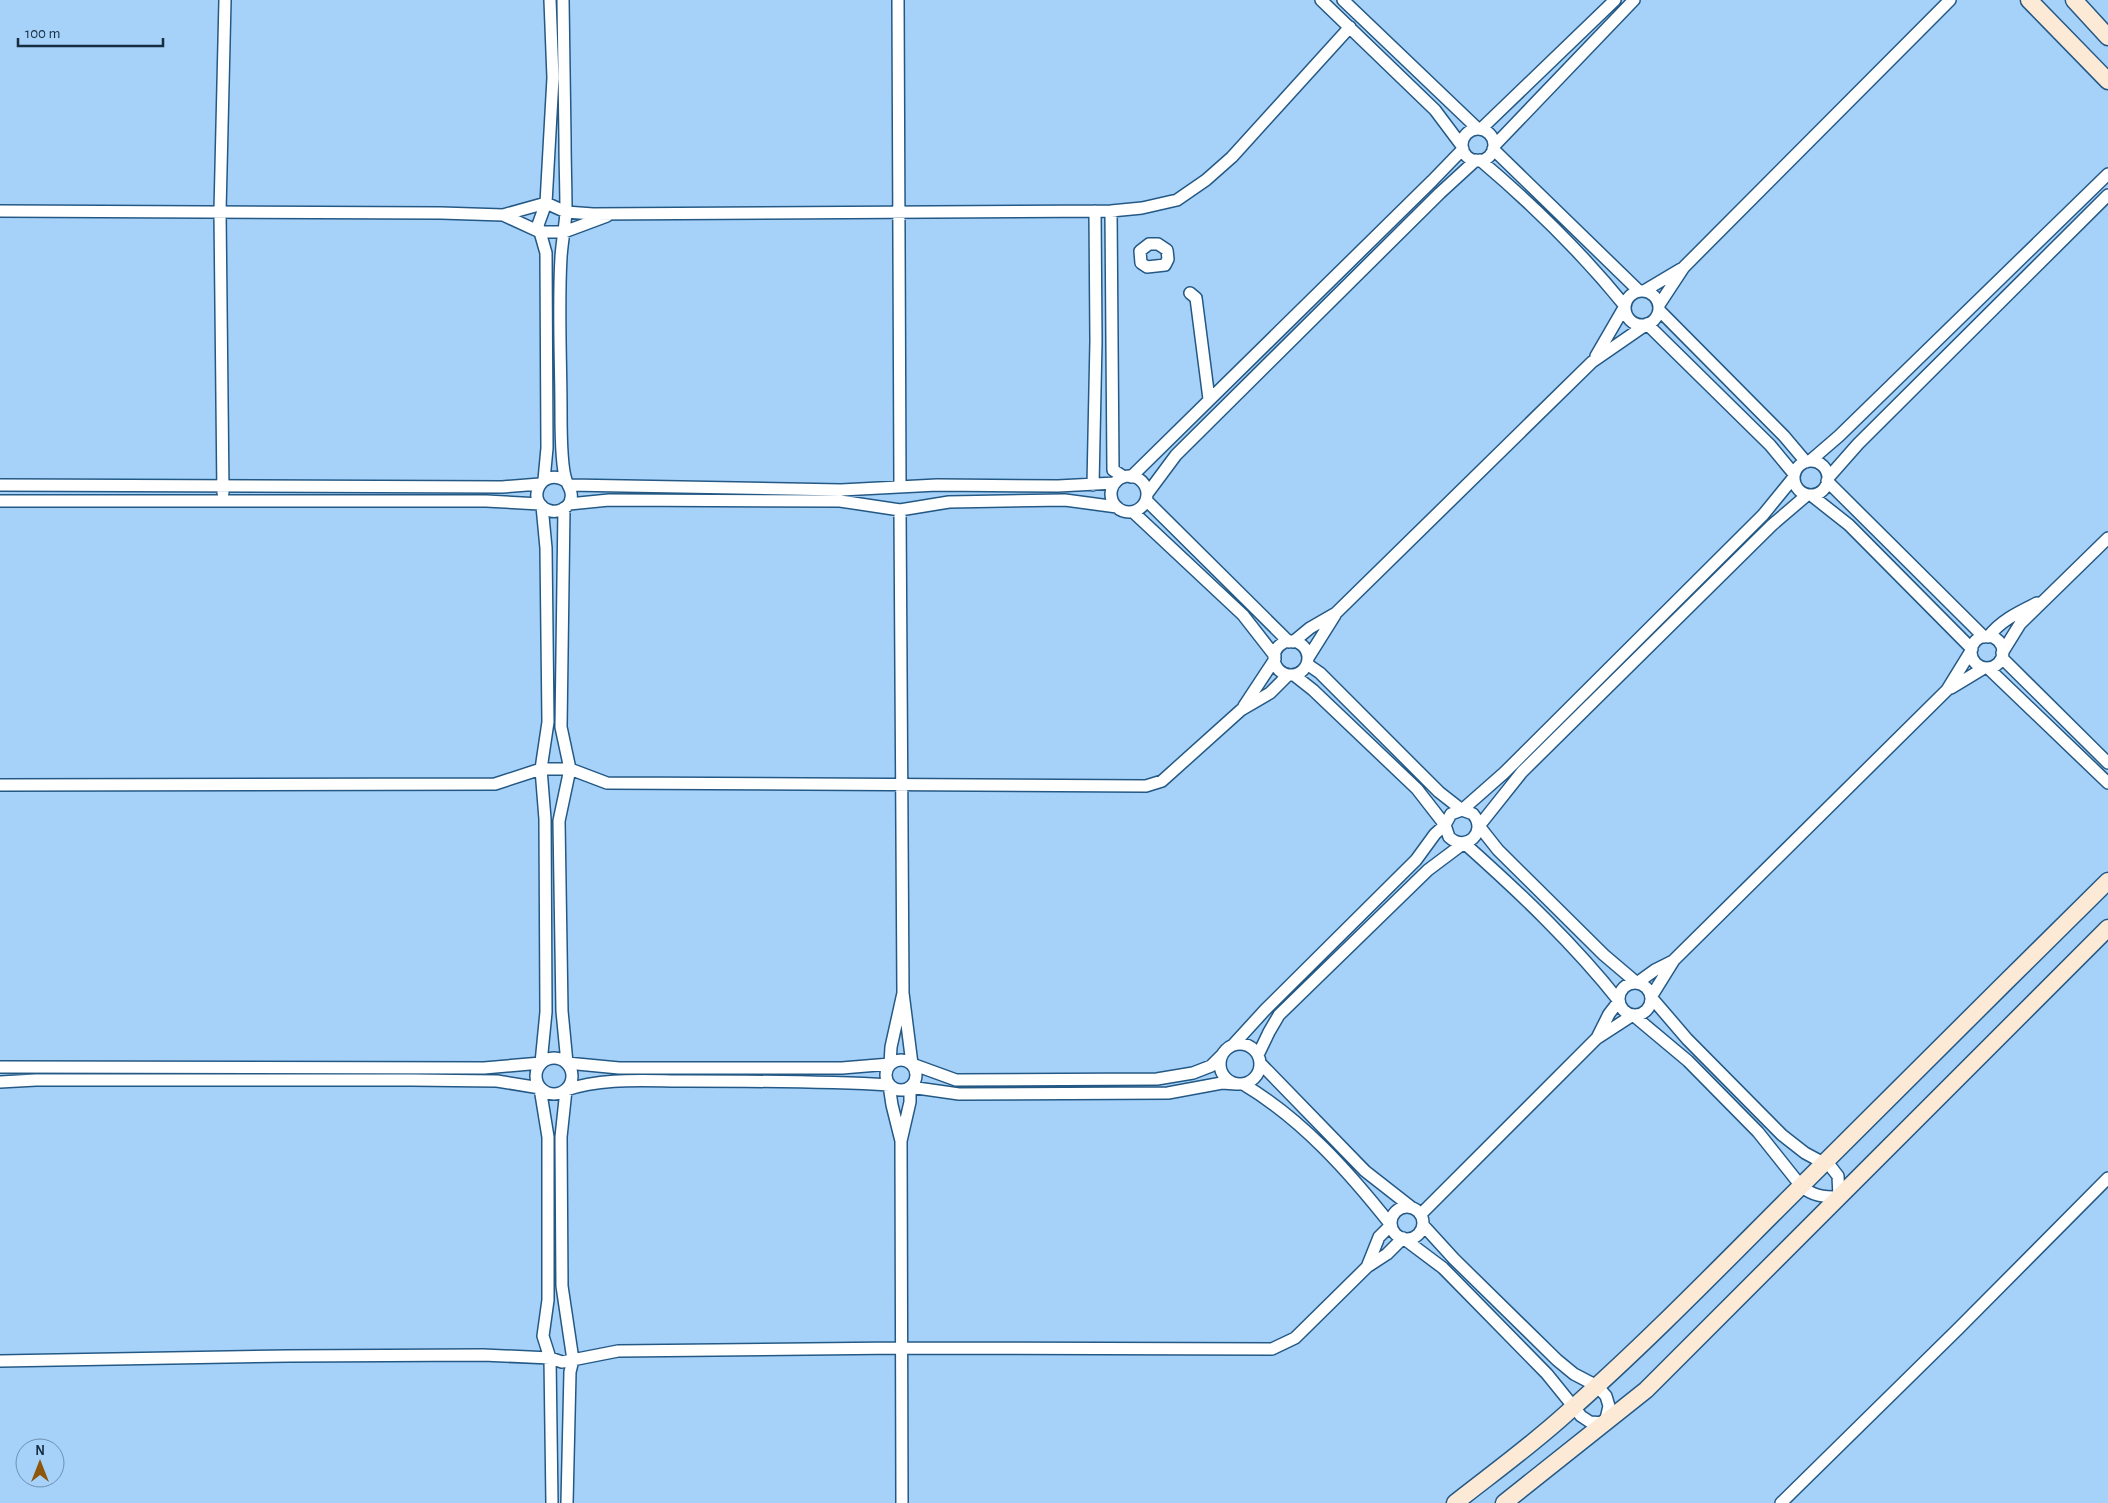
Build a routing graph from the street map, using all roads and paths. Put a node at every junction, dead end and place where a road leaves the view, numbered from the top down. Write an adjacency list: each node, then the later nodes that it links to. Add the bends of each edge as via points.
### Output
1 (226, 0): 25 (street)
2 (550, 0): 23 (street, via 553,78)
3 (563, 0): 26 (street)
4 (898, 0): 27 (street)
5 (1321, 0): 13 (street)
6 (1344, 0): 17 (street)
7 (1614, 0): 12 (street)
8 (1634, 0): 14 (street)
9 (1950, 0): 36 (street)
10 (2029, 0): 16 (street)
11 (2074, 0): 15 (street)
12 (1592, 23): 14 (street); 17 (street)
13 (1350, 27): 18 (street, via 1435,110); 29 (street, via 1232,157 1206,180 1177,200)
14 (1601, 32): 19 (street)
15 (2108, 36)
16 (2108, 81)
17 (1479, 129): 18 (street, via 1468,132); 19 (street, via 1492,137)
18 (1463, 147): 20 (street, via 1466,155); 34 (street)
19 (1494, 147): 20 (street, via 1488,157); 37 (street)
20 (1478, 160): 35 (street); 39 (street, via 1509,185 1582,257)
21 (2108, 174): 46 (street, via 1840,436)
22 (2108, 195): 49 (street, via 1858,444)
23 (546, 204): 26 (street); 31 (street); 32 (street, via 538,226)
24 (0, 210): 25 (street)
25 (220, 211): 31 (street); 54 (street)
26 (566, 212): 30 (street); 33 (street)
27 (899, 212): 28 (street); 30 (street); 56 (street)
28 (1095, 212): 29 (street); 52 (street)
29 (1111, 212): 48 (street, via 1113,470)
30 (615, 213): 33 (street)
31 (503, 216): 32 (street)
32 (540, 232): 33 (street); 42 (street, via 546,253)
33 (564, 232): 43 (street)
34 (1372, 240): 35 (street); 45 (street)
35 (1383, 251): 59 (street, via 1176,455)
36 (1684, 267): 37 (street); 40 (street)
37 (1642, 291): 39 (street, via 1631,294); 40 (street, via 1653,295)
38 (1190, 293): 45 (street, via 1196,298)
39 (1625, 306): 41 (street, via 1630,320 1635,324); 44 (street)
40 (1659, 307): 41 (street, via 1654,320); 46 (street)
41 (1647, 324): 44 (street); 47 (street, via 1770,445)
42 (546, 340): 43 (street); 50 (street, via 547,448)
43 (561, 340): 51 (street, via 561,431)
44 (1592, 362): 74 (street)
45 (1209, 399): 48 (street)
46 (1808, 462): 47 (street, via 1797,468); 49 (street, via 1822,466)
47 (1794, 475): 58 (street, via 1796,487); 69 (street, via 1764,515)
48 (1124, 479): 52 (street); 59 (street, via 1140,480); 66 (street, via 1111,493)
49 (1827, 479): 58 (street, via 1823,490); 76 (street)
50 (542, 482): 51 (street, via 557,477); 55 (street, via 502,486); 64 (street, via 537,493)
51 (568, 483): 57 (street); 65 (street, via 572,497)
52 (1093, 485): 56 (street)
53 (0, 486): 54 (street)
54 (222, 486): 55 (street); 63 (street)
55 (421, 486): 61 (street)
56 (900, 487): 57 (street, via 841,490)
57 (769, 488): 62 (street)
58 (1809, 495): 71 (street); 78 (street, via 1849,525)
59 (1146, 497): 68 (street); 77 (street)
60 (0, 501): 63 (street)
61 (422, 501): 63 (street); 64 (street)
62 (769, 501): 65 (street, via 609,500); 67 (street, via 840,501)
63 (222, 502)
64 (541, 505): 65 (street, via 553,512); 90 (street, via 546,548 548,722)
65 (566, 506): 91 (street, via 561,726)
66 (1117, 507): 67 (street, via 1065,500 978,501); 68 (street)
67 (900, 510): 94 (street)
68 (1133, 512): 80 (street, via 1243,614)
69 (1742, 536): 71 (street); 73 (street)
70 (2108, 538): 72 (street)
71 (1751, 546): 75 (street)
72 (2046, 598): 76 (street, via 2015,613); 79 (street, via 2020,624)
73 (1672, 606): 75 (street); 82 (street)
74 (1336, 613): 77 (street); 81 (street)
75 (1681, 615): 84 (street)
76 (1986, 637): 78 (street, via 1976,641); 79 (street, via 2000,644)
77 (1291, 642): 80 (street, via 1280,647); 81 (street, via 1305,649)
78 (1971, 650): 83 (street, via 1973,660); 86 (street)
79 (2002, 655): 83 (street, via 1996,665); 89 (street)
80 (1275, 658): 85 (street, via 1279,669); 87 (street)
81 (1308, 661): 85 (street, via 1302,672); 95 (street, via 1439,792)
82 (1612, 666): 84 (street); 88 (street)
83 (1986, 668): 86 (street); 92 (street)
84 (1620, 674): 88 (street)
85 (1291, 675): 87 (street, via 1270,693); 96 (street, via 1313,690 1417,790)
86 (1947, 690): 101 (street)
87 (1241, 710): 94 (street, via 1162,781 1146,786)
88 (1526, 760): 95 (street); 97 (street)
89 (2108, 762)
90 (541, 769): 91 (street); 93 (street, via 495,784); 111 (street, via 545,820 546,974)
91 (570, 769): 94 (street, via 607,783); 112 (street, via 559,821 562,1011)
92 (2108, 783)
93 (0, 785)
94 (901, 786): 103 (street)
95 (1462, 810): 96 (street, via 1451,814); 97 (street, via 1473,814)
96 (1445, 825): 98 (street, via 1453,841); 108 (street, via 1416,860 1264,1010)
97 (1479, 826): 98 (street, via 1474,838); 102 (street, via 1498,850)
98 (1464, 843): 105 (street, via 1590,965); 110 (street, via 1428,870 1279,1015)
99 (2108, 881): 131 (street)
100 (2108, 928): 134 (street)
101 (1674, 960): 102 (street); 104 (street)
102 (1637, 984): 104 (street, via 1645,986); 105 (street, via 1624,988)
103 (903, 993): 113 (street); 114 (street)
104 (1651, 997): 106 (street, via 1645,1012); 131 (street, via 1686,1040 1782,1135 1805,1153)
105 (1619, 1001): 106 (street, via 1623,1010); 107 (street)
106 (1633, 1015): 107 (street); 133 (street, via 1688,1061 1758,1132)
107 (1596, 1039): 136 (street)
108 (1233, 1045): 109 (street); 110 (street, via 1248,1045)
109 (1222, 1055): 114 (street, via 1211,1066 1193,1073 1156,1079 956,1080); 123 (street, via 1221,1071 1225,1077)
110 (1260, 1059): 123 (street, via 1256,1078); 128 (street)
111 (541, 1062): 112 (street, via 553,1057); 118 (street, via 484,1068); 126 (street, via 536,1072)
112 (567, 1063): 113 (street, via 619,1068 842,1068); 127 (street, via 572,1080)
113 (890, 1064): 114 (street, via 905,1060); 124 (street, via 886,1077)
114 (912, 1064): 125 (street, via 916,1078)
115 (90, 1067): 116 (street); 117 (street); 119 (street)
116 (0, 1068)
117 (194, 1068): 118 (street); 120 (street)
118 (330, 1068): 121 (street)
119 (90, 1080): 120 (street); 122 (street)
120 (194, 1080): 121 (street)
121 (329, 1080): 126 (street, via 497,1082)
122 (0, 1082)
123 (1240, 1084): 125 (street, via 1222,1083 1168,1093 959,1094); 129 (street, via 1272,1101)
124 (889, 1085): 125 (street, via 898,1090); 127 (street, via 830,1081 615,1082); 130 (street)
125 (910, 1087): 130 (street)
126 (540, 1088): 127 (street, via 551,1094); 141 (street, via 548,1137 548,1300 543,1336)
127 (566, 1090): 142 (street, via 561,1137 562,1286)
128 (1311, 1115): 129 (street); 135 (street, via 1365,1171)
129 (1300, 1126): 137 (street, via 1360,1186)
130 (901, 1141): 140 (street)
131 (1825, 1162): 133 (street); 134 (street, via 1838,1176)
132 (2108, 1178): 152 (street)
133 (1801, 1186): 134 (street, via 1820,1197); 144 (street)
134 (1839, 1197): 146 (street, via 1646,1390)
135 (1411, 1207): 136 (street); 137 (street, via 1396,1211)
136 (1422, 1220): 138 (street, via 1421,1230 1415,1236); 144 (street, via 1454,1259 1557,1360)
137 (1391, 1225): 138 (street); 139 (street, via 1379,1237)
138 (1403, 1238): 139 (street); 145 (street, via 1442,1268 1547,1374)
139 (1367, 1267): 140 (street, via 1295,1338 1272,1350)
140 (900, 1348): 142 (street, via 618,1351); 149 (street)
141 (550, 1358): 142 (street, via 562,1362); 143 (street, via 299,1356); 147 (street)
142 (573, 1360): 148 (street, via 570,1372)
143 (0, 1361)
144 (1597, 1386): 145 (street); 146 (street, via 1606,1396 1609,1406)
145 (1573, 1408): 146 (street, via 1590,1422); 150 (street)
146 (1605, 1423): 151 (street)
147 (552, 1503)
148 (568, 1503)
149 (902, 1503)
150 (1455, 1503)
151 (1504, 1503)
152 (1781, 1503)

